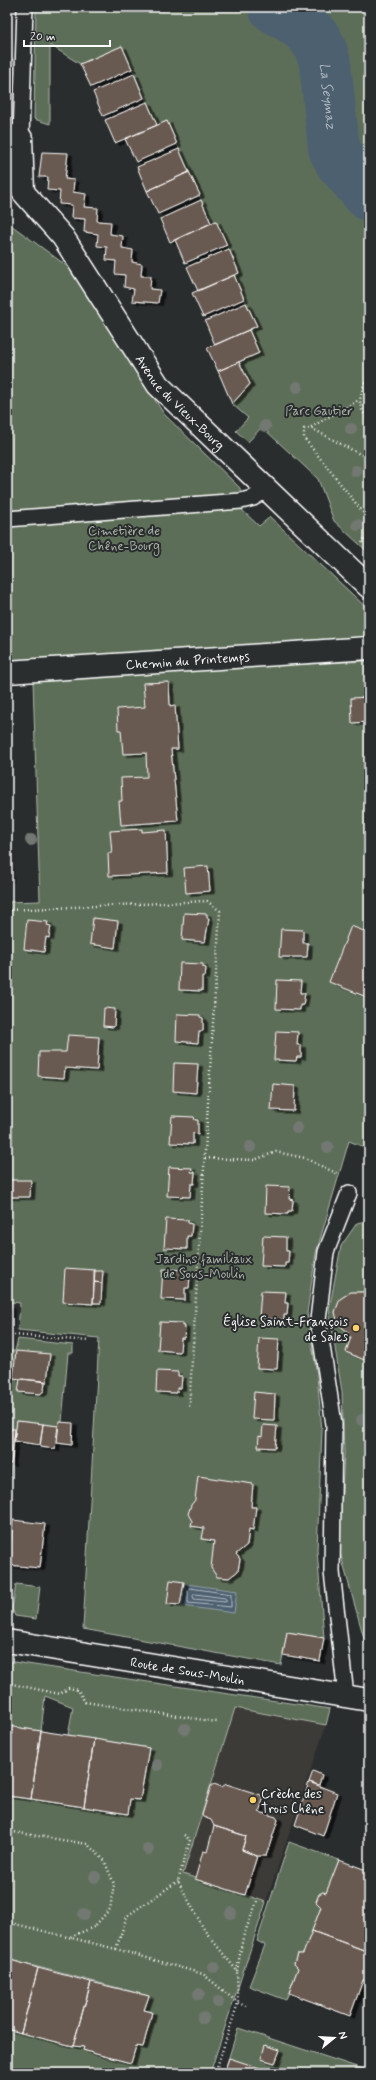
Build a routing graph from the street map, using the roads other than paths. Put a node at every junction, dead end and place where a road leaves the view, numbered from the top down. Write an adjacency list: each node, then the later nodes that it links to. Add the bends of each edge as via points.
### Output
1 (25, 7): 2 (lane)
2 (14, 137): 3 (street, Avenue du Vieux-Bourg)
3 (15, 194): 4 (street, Avenue du Vieux-Bourg, via 63,237 158,385)
4 (266, 490): 5 (lane, via 253,498 241,501); 6 (street, Avenue du Vieux-Bourg)
5 (7, 519)
6 (369, 587)
7 (369, 648): 8 (street, Chemin du Printemps)
8 (7, 672)
9 (349, 1192): 11 (lane, via 326,1252 318,1320 334,1424 332,1572)
10 (7, 1641): 11 (street, Route de Sous-Moulin)
11 (346, 1696): 12 (street, Route de Sous-Moulin)
12 (369, 1700)

